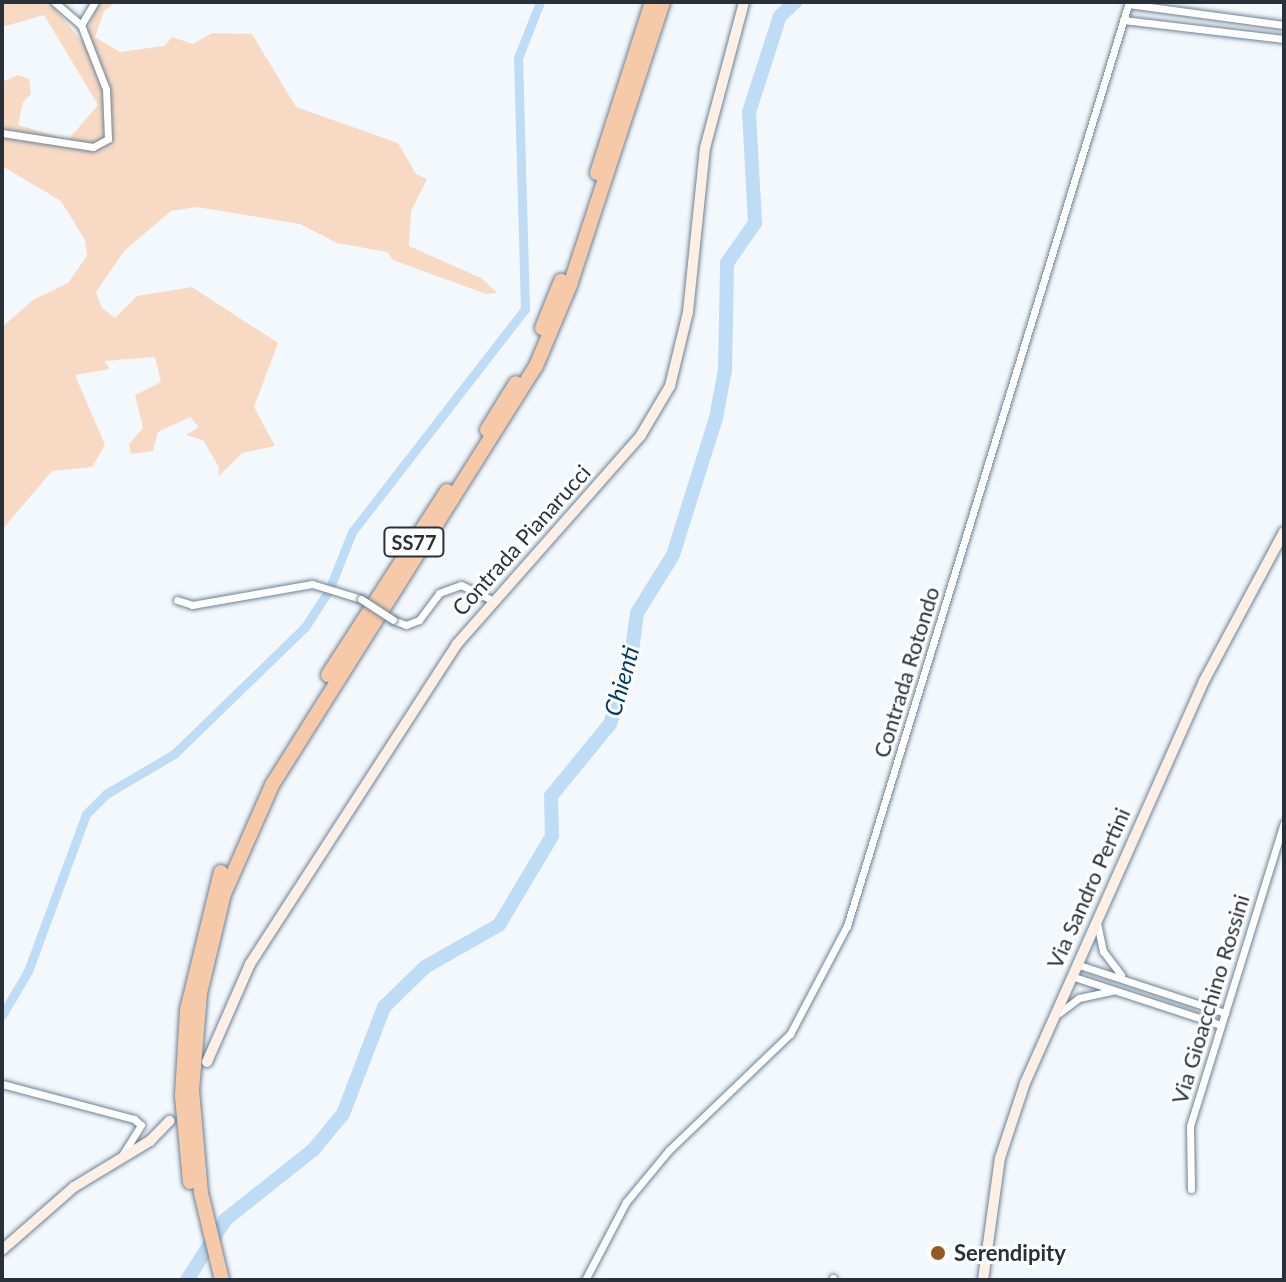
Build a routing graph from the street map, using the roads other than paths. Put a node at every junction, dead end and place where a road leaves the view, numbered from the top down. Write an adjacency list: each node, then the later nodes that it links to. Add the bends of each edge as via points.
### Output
1 (55, 2): 8 (street)
2 (95, 2): 8 (street)
3 (652, 2): 31 (highway, SS77, via 561,283 527,361 281,751 227,855 203,928 184,1039 186,1157)
4 (663, 2): 31 (highway, SS77, via 570,285 536,366 289,756 236,859 204,969 194,1038 193,1121)
5 (744, 2): 14 (street, Contrada Pianarucci, via 705,148 688,312 670,386 641,435)
6 (1129, 3): 7 (street, Contrada Rotondo); 9 (street)
7 (1123, 20): 10 (street); 35 (street, Contrada Rotondo, via 847,926 827,973 775,1053 669,1150 626,1202)
8 (81, 25): 11 (street, via 109,101 108,139 93,147)
9 (1284, 25)
10 (1284, 39)
11 (2, 133)
12 (1284, 532): 16 (street, Via Sandro Pertini, via 1204,681)
13 (177, 600): 14 (street, bridge, via 192,605 324,586 361,599 406,625 419,620 439,593 461,585)
14 (492, 600): 26 (street, Contrada Pianarucci, via 250,964)
15 (1284, 823): 23 (street, Via Gioacchino Rossini)
16 (1096, 919): 17 (street, Via Sandro Pertini); 19 (street, via 1108,961)
17 (1076, 964): 18 (street, Via Sandro Pertini); 19 (street)
18 (1071, 976): 20 (street); 24 (street, Via Sandro Pertini)
19 (1126, 979): 21 (street)
20 (1118, 990): 22 (street); 24 (street, via 1079,998)
21 (1168, 993): 22 (street); 23 (street)
22 (1164, 1006): 25 (street)
23 (1225, 1013): 25 (street, Via Gioacchino Rossini)
24 (1050, 1025): 36 (street, Via Sandro Pertini, via 1000,1158)
25 (1221, 1025): 30 (street, Via Gioacchino Rossini, via 1190,1126)
26 (207, 1062)
27 (2, 1084): 29 (street, via 134,1119 141,1125)
28 (169, 1121): 29 (street)
29 (120, 1159): 32 (street, via 74,1187)
30 (1191, 1189)
31 (205, 1237): 33 (highway, SS77); 34 (highway, SS77)
32 (2, 1250)
33 (212, 1280)
34 (222, 1280)
35 (585, 1280)
36 (983, 1280)

